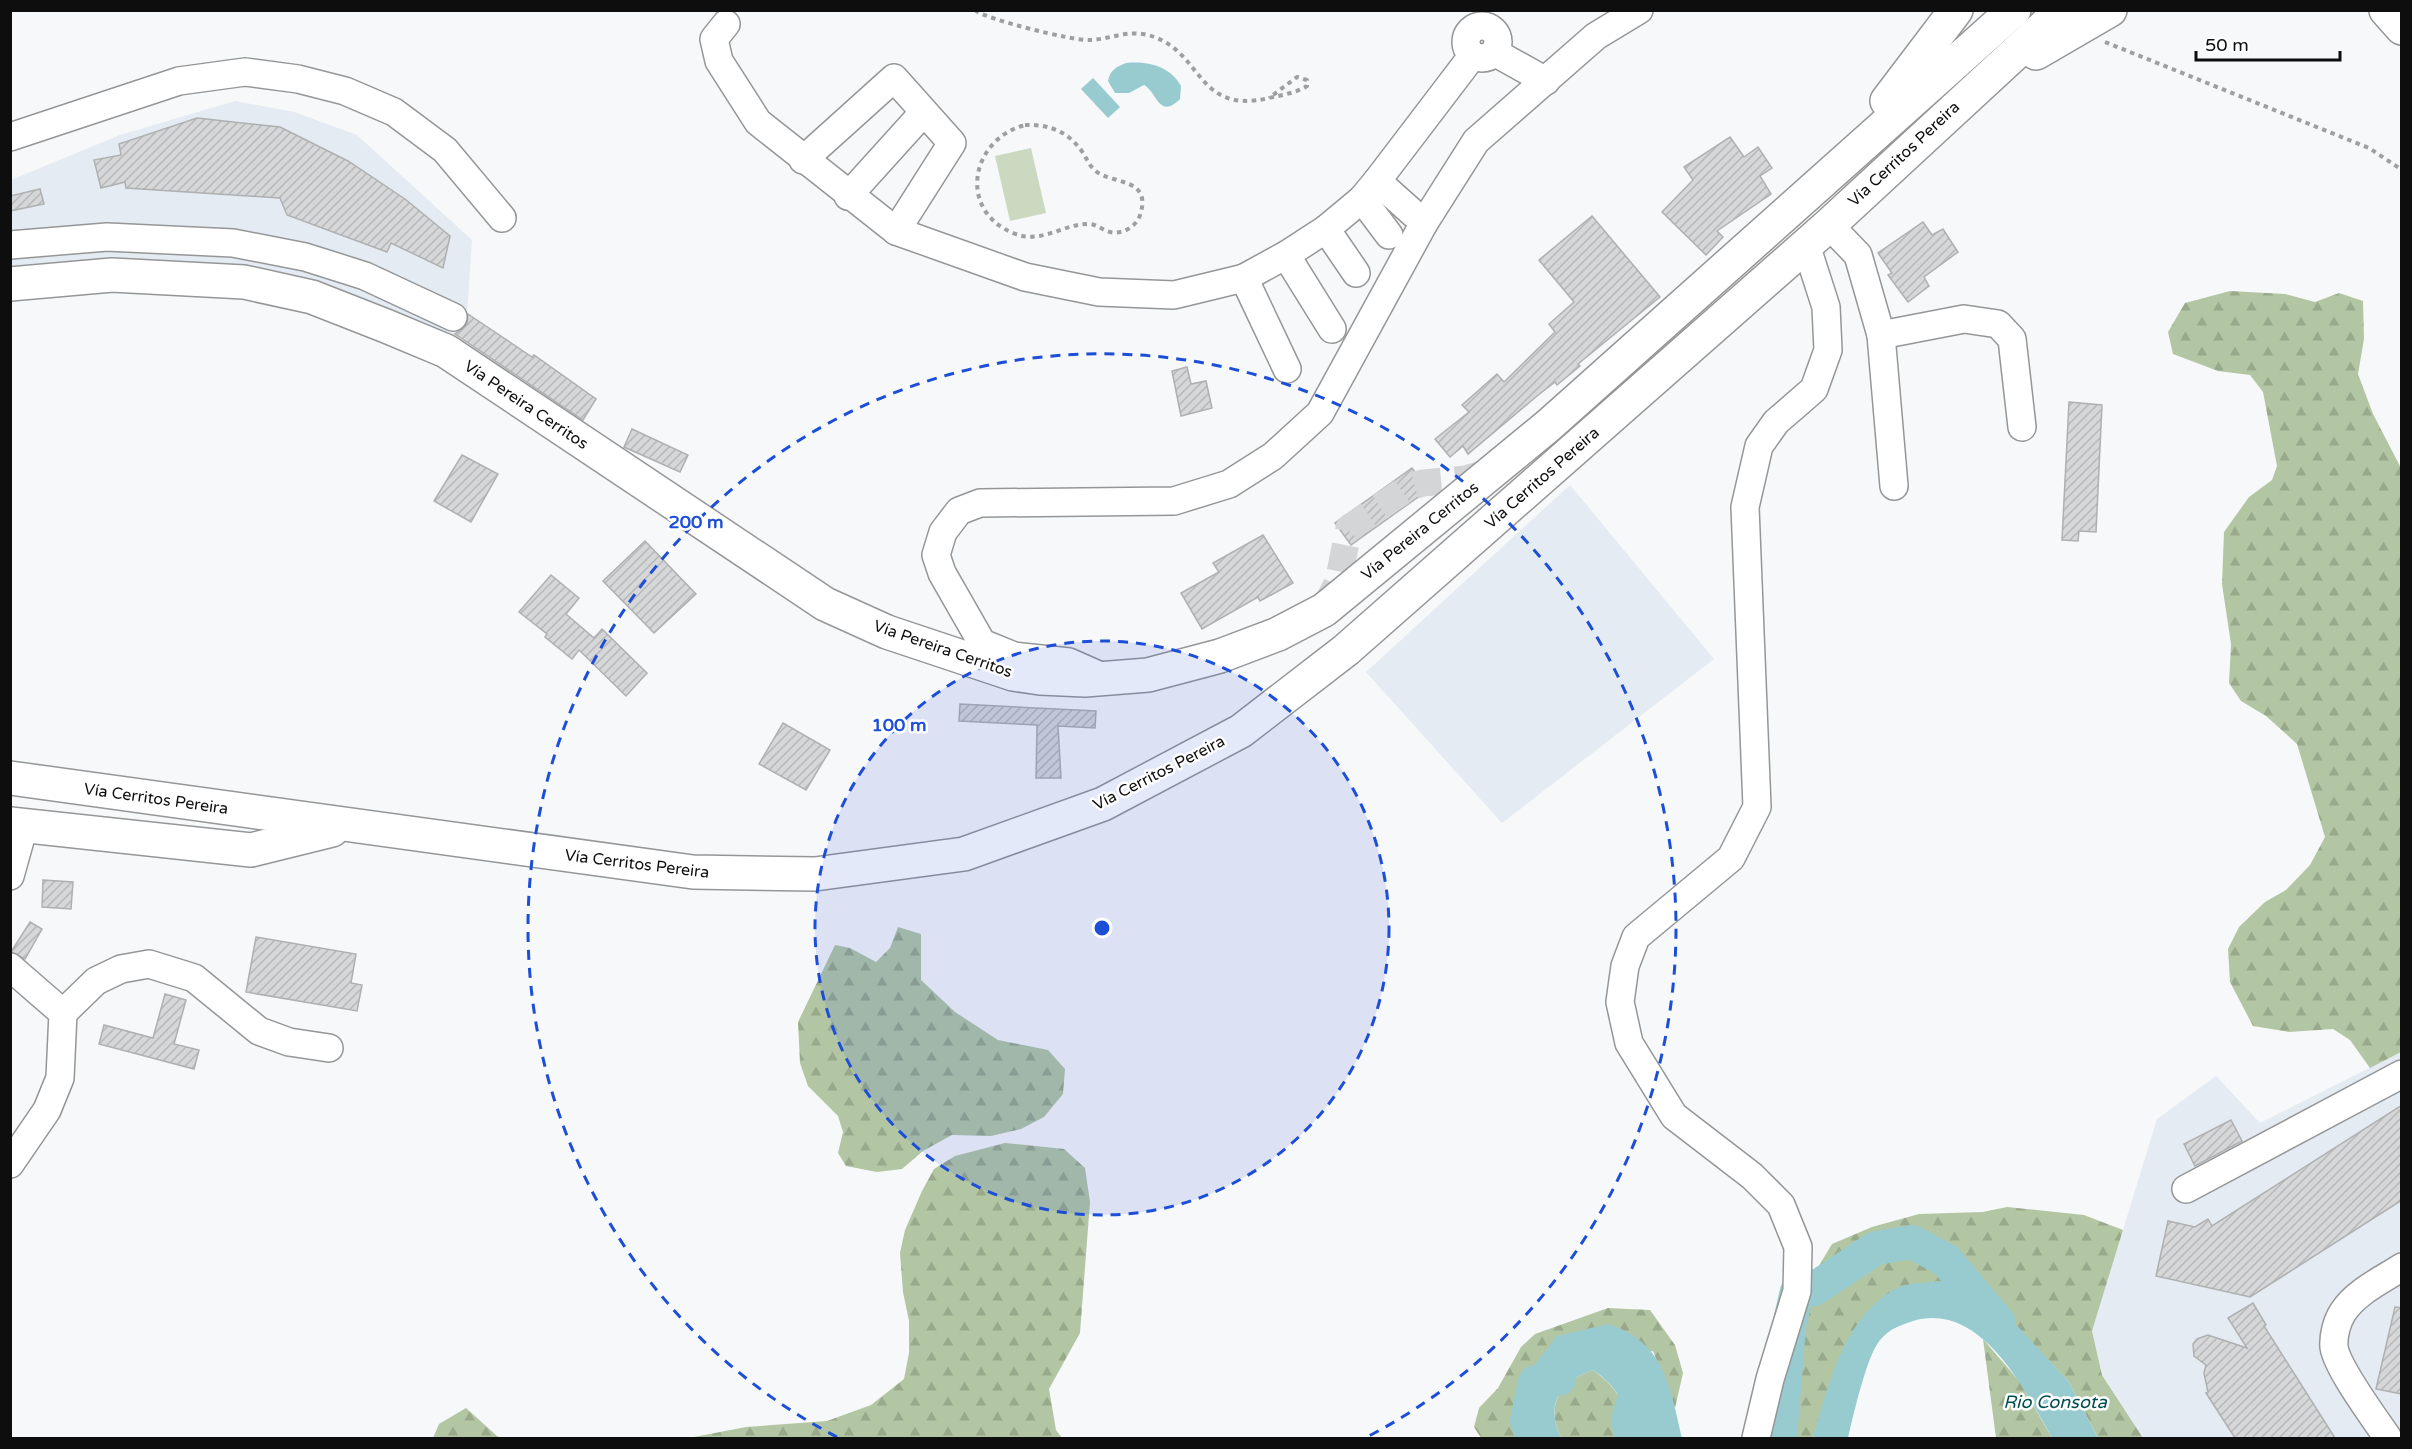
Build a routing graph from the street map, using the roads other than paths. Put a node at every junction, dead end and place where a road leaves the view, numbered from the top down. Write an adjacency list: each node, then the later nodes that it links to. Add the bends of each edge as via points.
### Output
1 (1639, 10): 13 (street, via 1596,36)
2 (1956, 10): 11 (highway)
3 (1969, 10): 11 (highway)
4 (2014, 10): 17 (highway)
5 (2110, 10): 8 (highway, Vía Cerritos Pereira)
6 (2386, 10): 10 (highway)
7 (1490, 18): 12 (street, via 1498,38)
8 (2070, 20): 25 (highway, Vía Cerritos Pereira, via 1972,91)
9 (726, 24): 16 (street, via 714,39 719,61 758,122)
10 (2402, 28)
11 (1928, 51): 17 (highway)
12 (1484, 54): 13 (street); 18 (street)
13 (1546, 81): 20 (street, via 1476,141)
14 (923, 112): 16 (street, via 894,78); 19 (street); 23 (street, via 952,143)
15 (10, 137): 21 (street, via 179,81 245,72 298,79 345,91 394,112 445,150)
16 (803, 160): 19 (street)
17 (1830, 173): 40 (highway, Vía Pereira Cerritos, via 1549,425 1324,610 1278,634 1220,656 1148,675)
18 (1376, 182): 20 (street); 22 (street); 24 (street)
19 (848, 196): 23 (street)
20 (1429, 216): 40 (street, via 1320,413 1264,461 1229,484 1174,501 980,503 959,511 943,532 936,555 942,573 982,643 1014,656 1070,662)
21 (502, 218)
22 (1326, 229): 28 (street); 29 (street)
23 (896, 231): 31 (street, via 1002,270 1099,292 1174,295)
24 (1389, 235)
25 (1817, 235): 36 (street, via 1858,255); 43 (highway, Vía Cerritos Pereira, via 1346,650 1241,730 1103,804 964,854 815,874 693,872); 52 (street, via 1828,350 1814,389 1776,422 1759,446 1745,507 1757,807 1731,858 1636,937 1624,966 1620,1002 1629,1043 1674,1116 1752,1176 1782,1205 1798,1247 1797,1291)
26 (107, 237): 27 (street); 30 (street, via 232,243 304,257); 32 (street, via 35,261)
27 (10, 245)
28 (1286, 255): 31 (street); 35 (street)
29 (1356, 273)
30 (365, 276): 33 (street); 34 (street)
31 (1244, 278): 37 (street)
32 (10, 283): 34 (highway, Vía Pereira Cerritos, via 112,275 244,282 312,297)
33 (453, 317)
34 (386, 326): 40 (highway, Vía Pereira Cerritos, via 446,351 825,604 887,632 1013,674)
35 (1332, 329)
36 (1881, 335): 38 (street, via 1964,319 1998,324 2012,339); 39 (street)
37 (1287, 369)
38 (2022, 427)
39 (1894, 486)
40 (1108, 679)
41 (10, 778): 43 (highway, Vía Cerritos Pereira)
42 (17, 825): 43 (highway, via 251,850); 44 (street)
43 (347, 826)
44 (10, 876)
45 (10, 967): 46 (street)
46 (63, 1013): 47 (street, via 96,981 121,969 149,964 194,978 259,1031 288,1042); 49 (street, via 60,1078 47,1110)
47 (329, 1048)
48 (2402, 1074): 50 (street)
49 (10, 1164)
50 (2186, 1189)
51 (2402, 1267): 53 (street, via 2360,1294 2343,1312 2334,1333 2334,1349 2341,1364)
52 (1756, 1438)
53 (2388, 1438)

